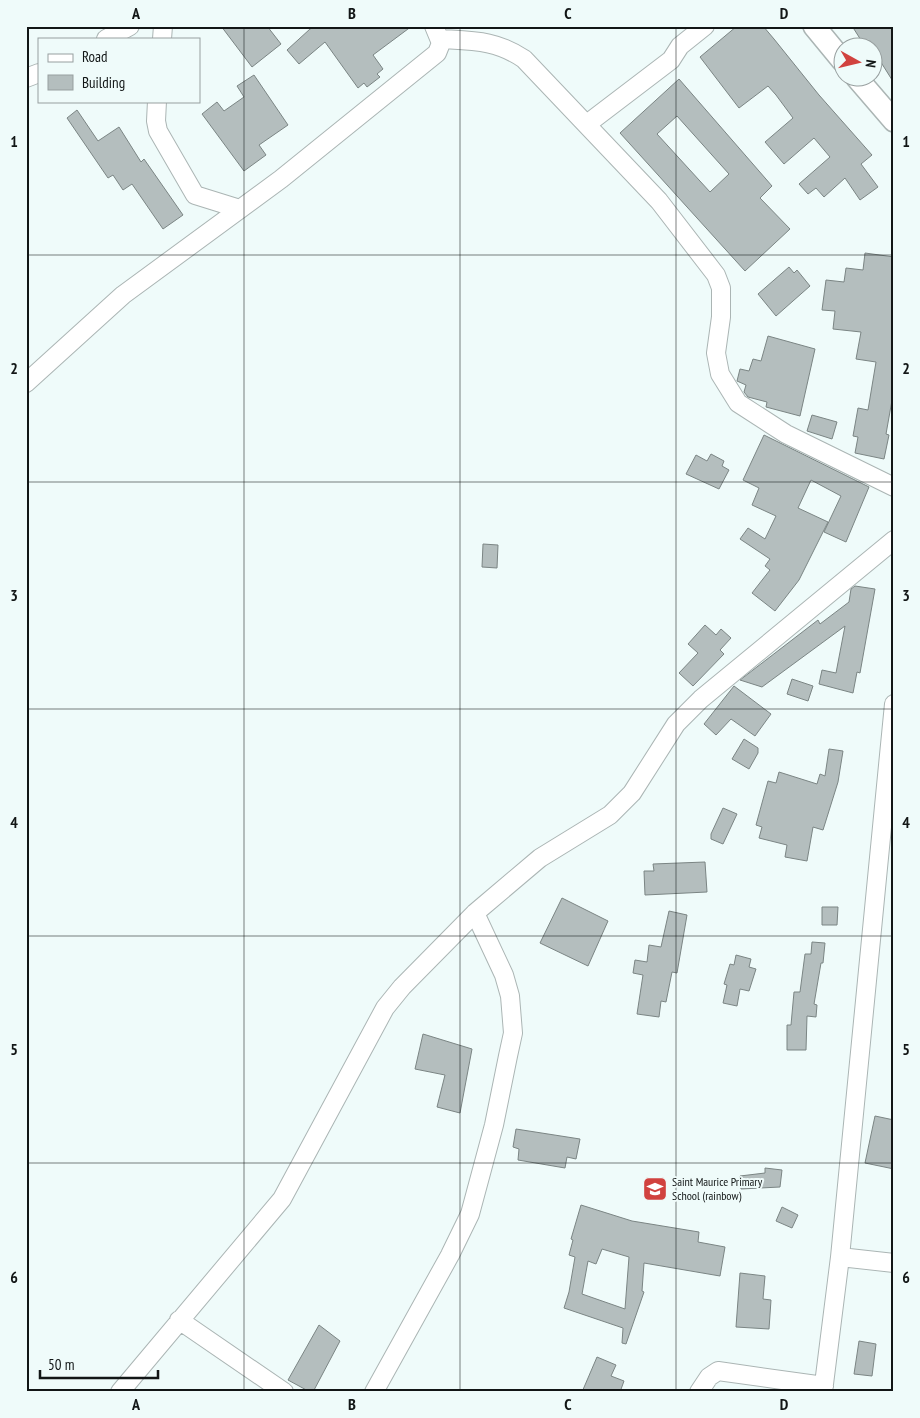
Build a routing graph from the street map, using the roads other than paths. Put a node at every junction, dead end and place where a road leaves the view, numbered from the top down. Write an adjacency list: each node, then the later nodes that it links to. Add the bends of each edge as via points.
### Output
1 (130, 26): 5 (street)
2 (705, 26): 12 (street, via 680,46 671,60)
3 (814, 26): 6 (street)
4 (437, 33): 12 (street, via 510,50 524,59); 13 (street, via 441,43 437,53)
5 (108, 38)
6 (832, 48)
7 (38, 73): 8 (street)
8 (26, 78)
9 (866, 88): 11 (street)
10 (157, 102): 13 (street, via 158,131 190,191 203,199)
11 (894, 121)
12 (587, 124): 15 (street, via 659,201 716,275 721,288 716,353 720,374 738,403 786,434)
13 (240, 209): 14 (street, via 124,295)
14 (26, 383)
15 (894, 487)
16 (894, 540): 18 (street, via 701,699 676,724 632,793 610,815 540,858)
17 (894, 704): 19 (street)
18 (476, 913): 21 (street, via 385,1008 282,1199); 25 (street, via 510,996 513,1033 507,1065 470,1214)
19 (840, 1257): 20 (street); 22 (street)
20 (894, 1263)
21 (179, 1320): 23 (street); 24 (street)
22 (824, 1389): 26 (street, via 718,1371)
23 (120, 1392)
24 (284, 1392)
25 (374, 1392)
26 (699, 1392)

